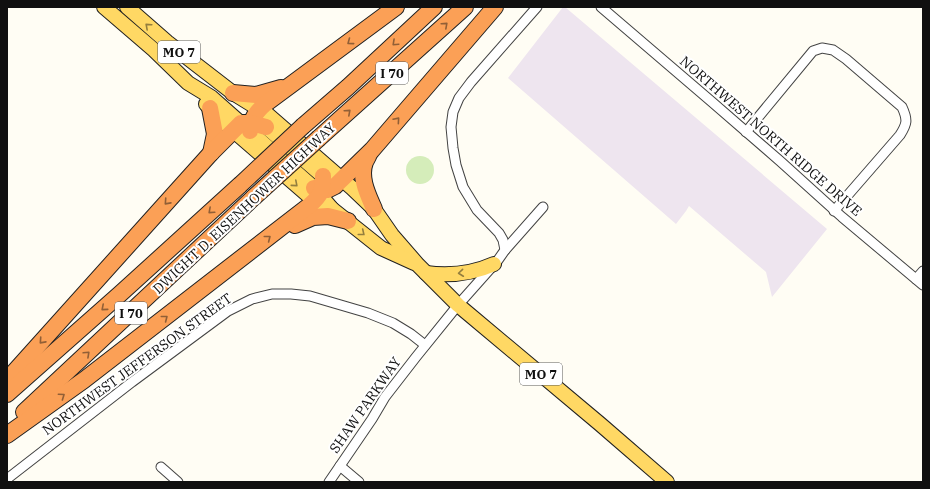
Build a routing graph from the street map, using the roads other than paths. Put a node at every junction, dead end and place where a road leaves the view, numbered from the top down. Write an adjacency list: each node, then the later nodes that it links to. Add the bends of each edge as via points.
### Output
1 (104, 7): 9 (main road, MO 7)
2 (127, 7): 11 (main road, MO 7, one-way to 2)
3 (396, 7): 10 (highway, one-way to 10)
4 (434, 7): 33 (highway, DWIGHT D. EISENHOWER HIGHWAY / I 70, one-way to 33, bridge)
5 (465, 7): 34 (highway, DWIGHT D. EISENHOWER HIGHWAY / I 70, one-way to 5, bridge, via 254,197)
6 (495, 7): 16 (highway, one-way to 6)
7 (537, 7): 25 (street, via 459,98 453,112 451,127 456,165 463,187 477,210 504,240)
8 (601, 7): 15 (street, NORTHWEST NORTH RIDGE DRIVE)
9 (188, 83): 12 (main road, MO 7); 13 (main road, MO 7)
10 (292, 84): 11 (highway, via 256,95); 13 (highway)
11 (233, 94): 13 (main road, MO 7)
12 (210, 108): 13 (main road, MO 7); 17 (highway, via 215,134)
13 (248, 122): 14 (highway); 17 (highway); 18 (main road, MO 7, via 267,114); 18 (main road, MO 7, one-way to 18, via 310,197)
14 (266, 127): 18 (main road, MO 7)
15 (746, 132): 21 (street, NORTHWEST NORTH RIDGE DRIVE); 21 (street, via 813,51 822,48 833,50 846,59 902,107 906,115 906,125 900,135)
16 (372, 150): 18 (highway); 20 (highway, via 364,162 363,172 364,186)
17 (211, 152): 32 (highway, one-way to 32)
18 (325, 188): 20 (main road, MO 7); 22 (main road, MO 7, via 332,209); 23 (highway); 24 (main road, MO 7)
19 (543, 207): 25 (street, SHAW PARKWAY)
20 (374, 209): 24 (main road, MO 7)
21 (834, 211): 29 (street, NORTHWEST NORTH RIDGE DRIVE)
22 (348, 221): 23 (highway, via 328,216 314,217 290,228); 27 (main road, MO 7, one-way to 27, via 381,248)
23 (284, 226): 35 (highway, one-way to 23, via 84,380)
24 (392, 234): 27 (main road, MO 7)
25 (505, 250): 26 (street, SHAW PARKWAY)
26 (494, 264): 27 (main road, one-way to 27, via 475,271 442,274); 30 (street, SHAW PARKWAY)
27 (422, 269): 30 (main road, MO 7)
28 (923, 271): 29 (street)
29 (920, 282)
30 (458, 305): 31 (street, SHAW PARKWAY); 42 (main road, MO 7)
31 (425, 345): 36 (street, SHAW PARKWAY, via 386,397); 38 (street, NORTHWEST JEFFERSON STREET, via 387,321 310,296 272,294 252,299 228,311)
32 (7, 380)
33 (7, 394)
34 (7, 428)
35 (7, 435)
36 (340, 466): 40 (street, SHAW PARKWAY); 41 (street)
37 (161, 468): 39 (street)
38 (7, 478)
39 (178, 482)
40 (329, 482)
41 (359, 482)
42 (667, 482)

